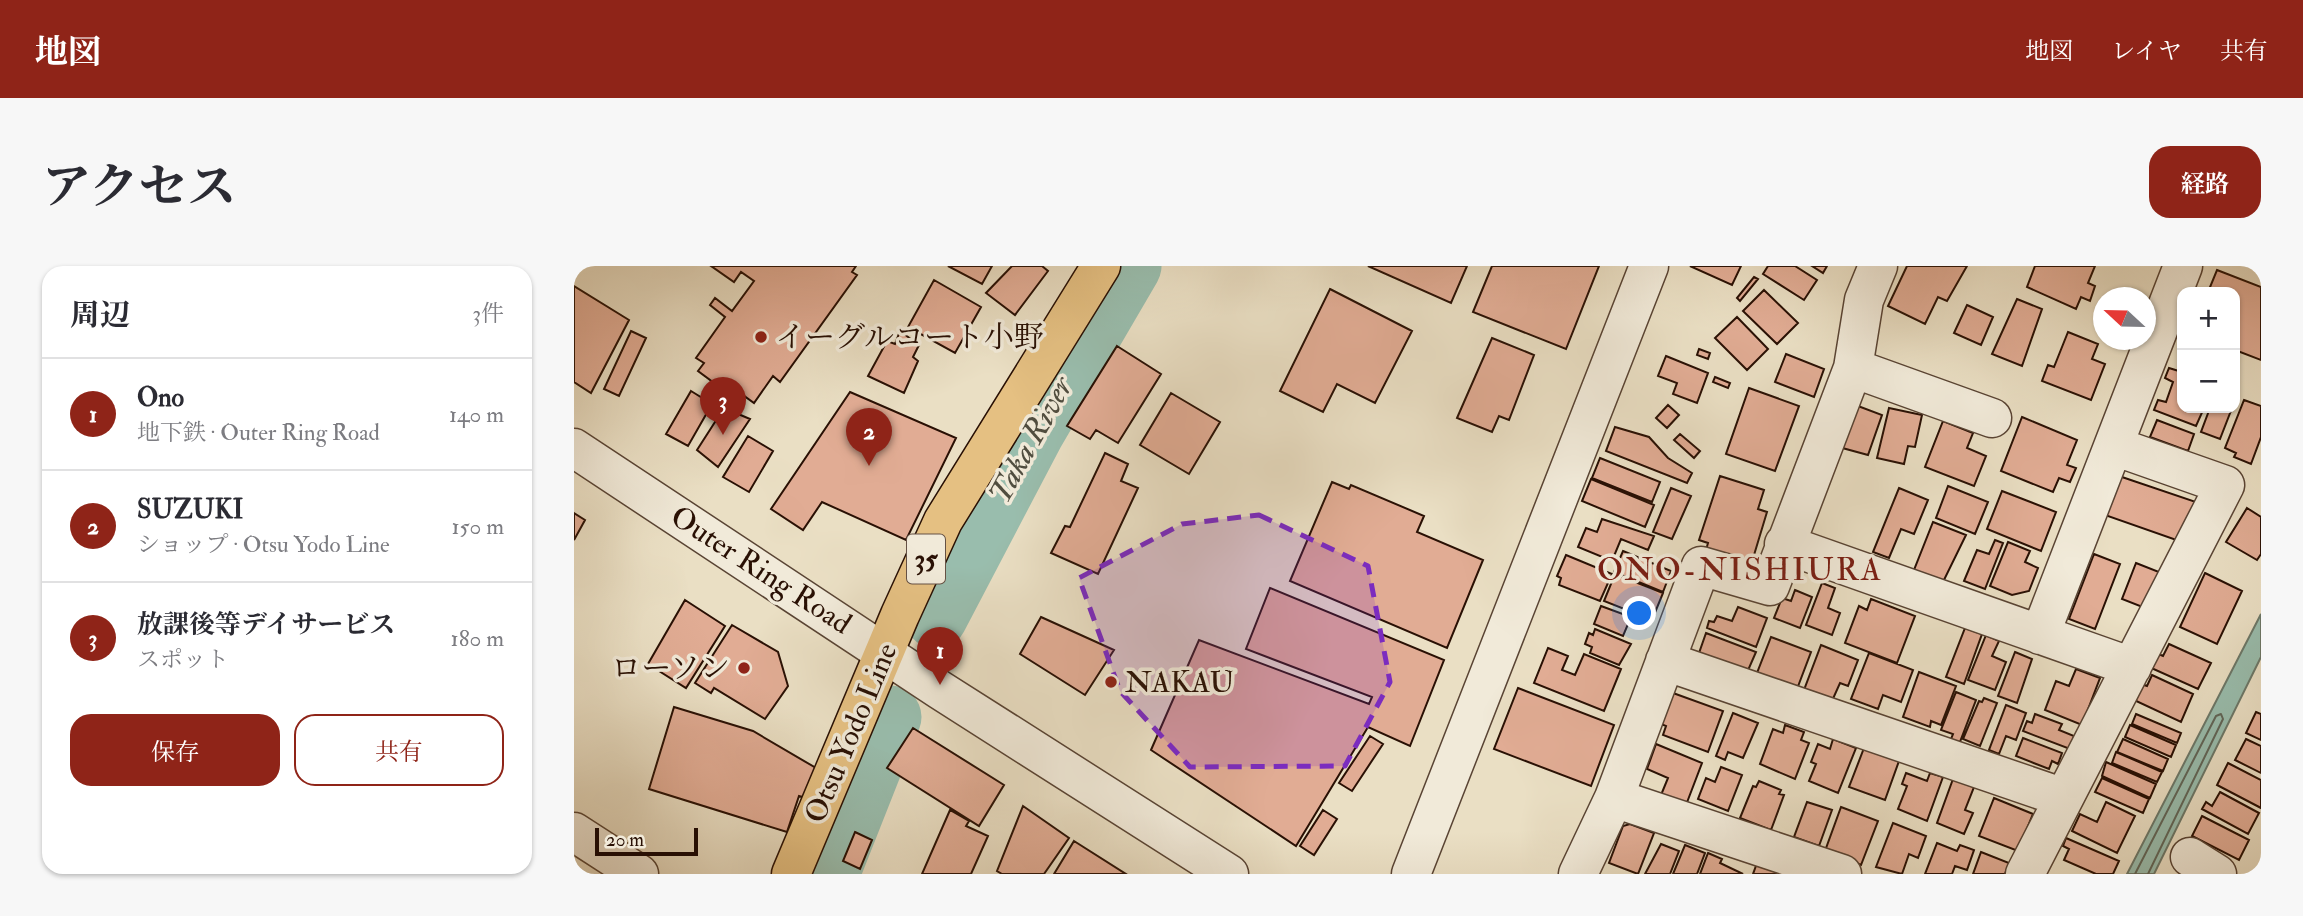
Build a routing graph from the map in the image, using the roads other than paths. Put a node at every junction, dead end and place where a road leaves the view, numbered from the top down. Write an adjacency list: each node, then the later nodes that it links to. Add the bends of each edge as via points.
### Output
1 (1101, 266): 11 (main road, Otsu Yodo Line / 35, via 943,521)
2 (1649, 266): 20 (street)
3 (1878, 266): 5 (street, via 1864,300)
4 (2183, 266): 7 (street)
5 (1853, 368): 6 (street); 9 (street)
6 (1992, 418)
7 (2114, 446): 10 (street); 13 (street, via 2225,485)
8 (574, 448): 11 (street, Outer Ring Road)
9 (1784, 544): 10 (street); 12 (street, via 1770,586 1701,566)
10 (2040, 635): 13 (street)
11 (885, 653): 18 (main road, Otsu Yodo Line / 35); 19 (street, Outer Ring Road)
12 (1665, 661): 14 (street); 15 (street)
13 (2132, 667): 15 (street)
14 (1614, 798): 21 (street); 22 (street)
15 (2064, 798): 23 (street)
16 (574, 832): 17 (street)
17 (639, 874)
18 (791, 874)
19 (1229, 874)
20 (1411, 874)
21 (1578, 874)
22 (1842, 874)
23 (2025, 874)

